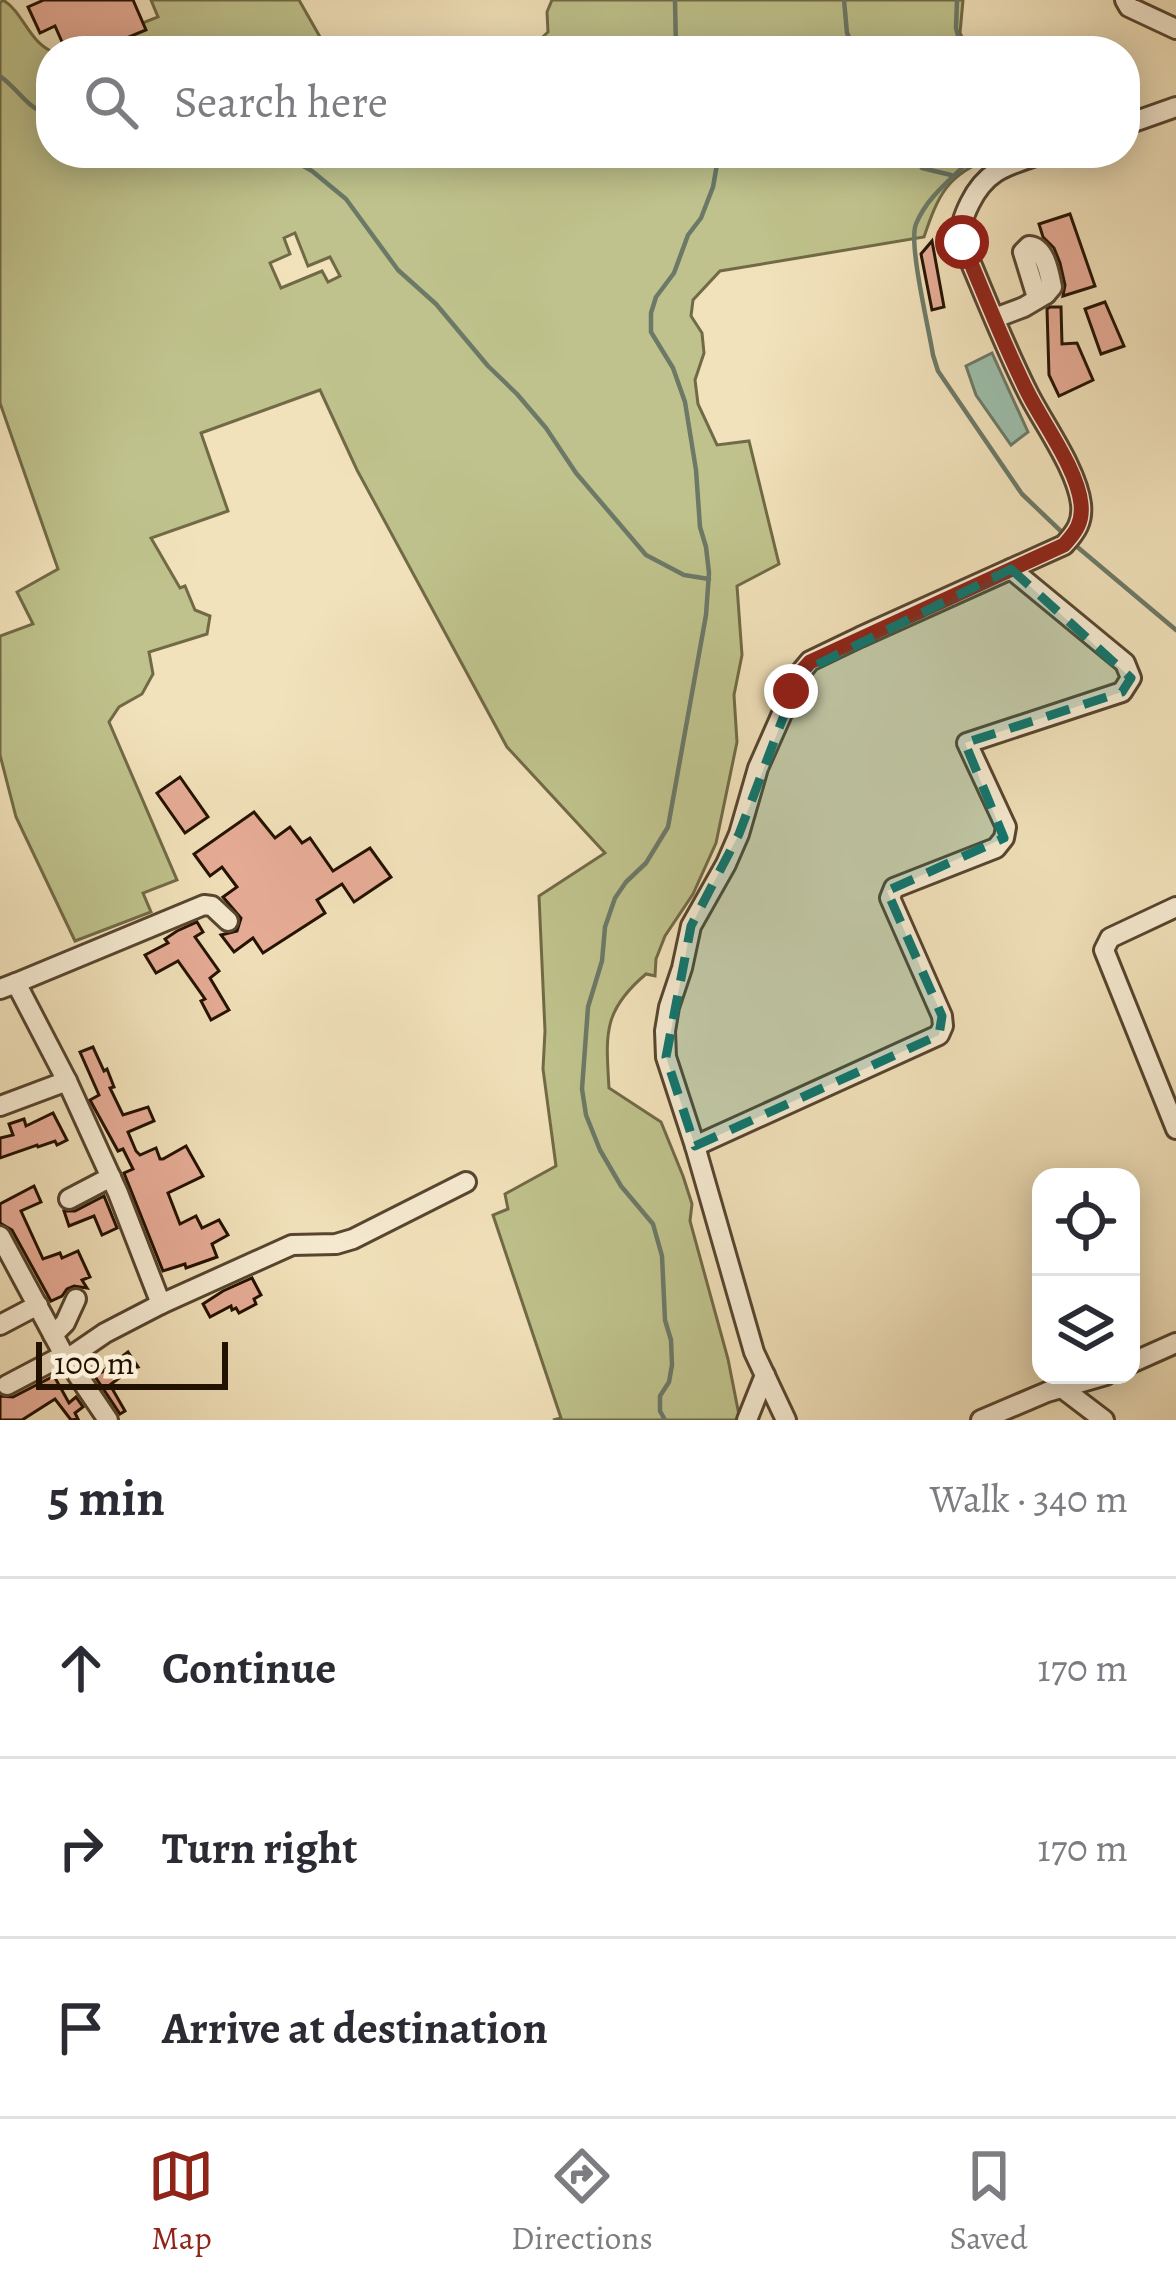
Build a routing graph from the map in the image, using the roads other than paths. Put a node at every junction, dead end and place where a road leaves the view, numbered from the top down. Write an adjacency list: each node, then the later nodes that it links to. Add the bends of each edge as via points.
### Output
1 (1126, 0): 2 (street)
2 (1176, 29)
3 (1176, 107): 4 (street)
4 (1140, 120)
5 (1004, 168): 7 (street, via 983,180 962,220 962,242)
6 (1037, 294): 7 (street)
7 (995, 318): 8 (street, via 1081,500 1070,538)
8 (1011, 569): 15 (street, via 800,673 732,849 691,926 669,1007 666,1057); 15 (street, via 1125,663 1131,678 1122,692 967,743 1004,838 894,888 890,898 942,1016 939,1036)
9 (1176, 907): 14 (street, via 1110,938 1104,950)
10 (228, 921): 11 (street, via 204,905)
11 (8, 986): 12 (street)
12 (67, 1081): 13 (street); 16 (street)
13 (0, 1106)
14 (1176, 1129)
15 (695, 1146): 28 (street)
16 (111, 1177): 18 (street); 21 (street)
17 (466, 1182): 21 (street, via 353,1239 292,1245)
18 (69, 1199)
19 (2, 1245): 22 (street)
20 (76, 1299): 24 (street)
21 (161, 1304): 26 (street)
22 (38, 1305): 23 (street); 24 (street)
23 (0, 1325)
24 (53, 1334): 26 (street)
25 (1176, 1343): 27 (street)
26 (65, 1357): 30 (street); 32 (street)
27 (1140, 1360)
28 (765, 1375): 33 (street); 34 (street)
29 (1076, 1384): 31 (street)
30 (7, 1385)
31 (1062, 1388): 35 (street); 36 (street)
32 (108, 1420)
33 (747, 1420)
34 (786, 1420)
35 (981, 1420)
36 (1105, 1420)

